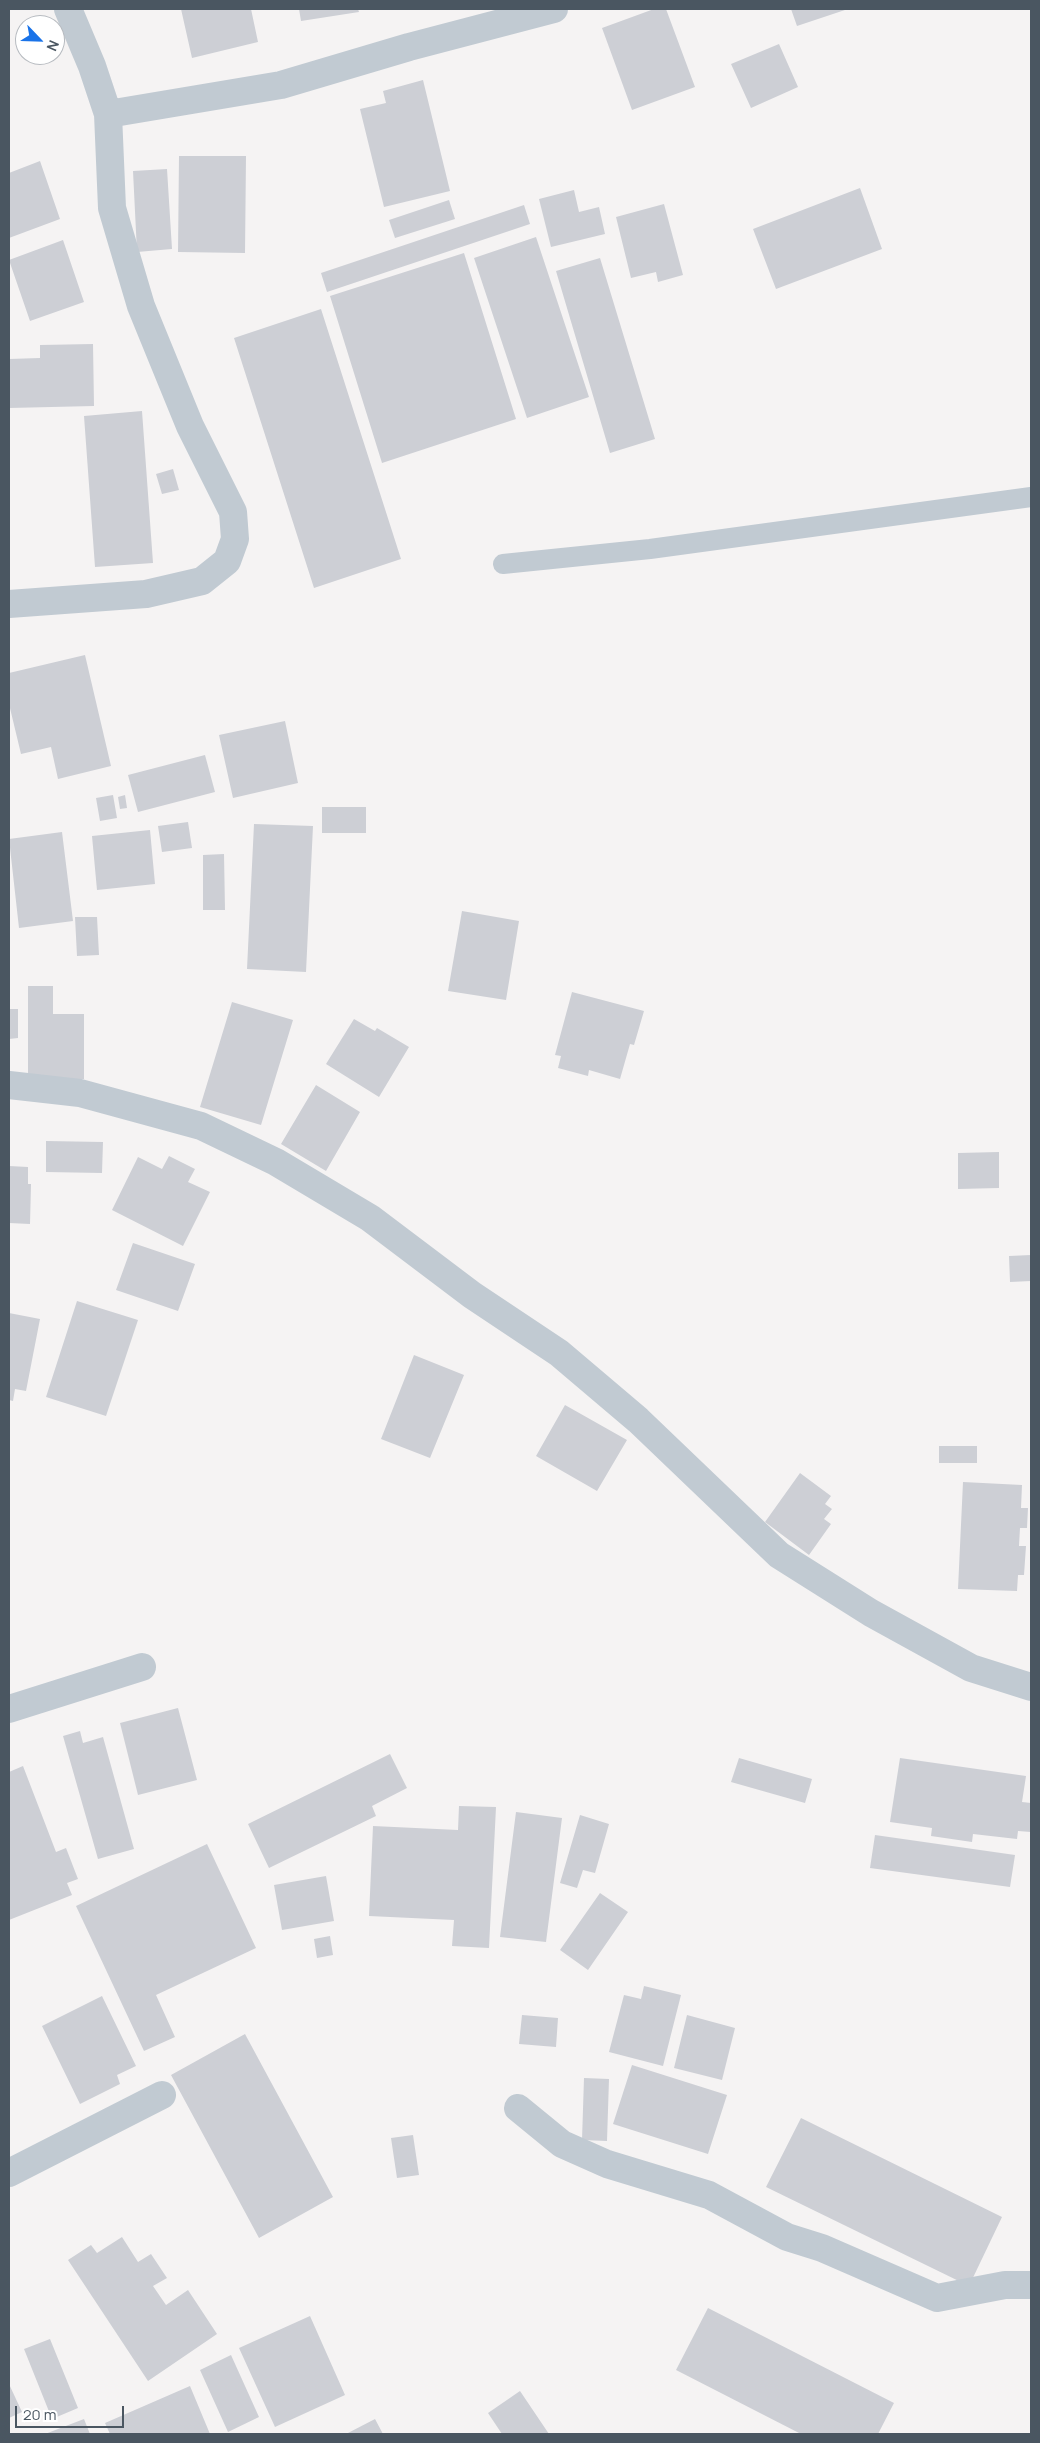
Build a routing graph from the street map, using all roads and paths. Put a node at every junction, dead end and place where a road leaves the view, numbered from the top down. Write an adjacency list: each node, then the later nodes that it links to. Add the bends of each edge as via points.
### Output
1 (68, 9): 3 (street)
2 (554, 9): 3 (street, via 281,85)
3 (108, 114): 6 (street, via 114,217 141,306 190,426 233,512 235,539 228,561 202,581 146,594)
4 (1031, 497): 5 (lane, via 650,548)
5 (502, 564)
6 (9, 604)
7 (9, 1085): 9 (street, via 80,1093 201,1126 276,1162 370,1218 472,1295 559,1353 638,1420 779,1555 871,1613 971,1668)
8 (142, 1667): 10 (street)
9 (1031, 1687)
10 (9, 1708)
11 (162, 2096): 13 (street)
12 (518, 2108): 14 (street, via 562,2144 607,2164 709,2195 788,2237 822,2248 937,2298 1005,2285)
13 (9, 2173)
14 (1031, 2285)

